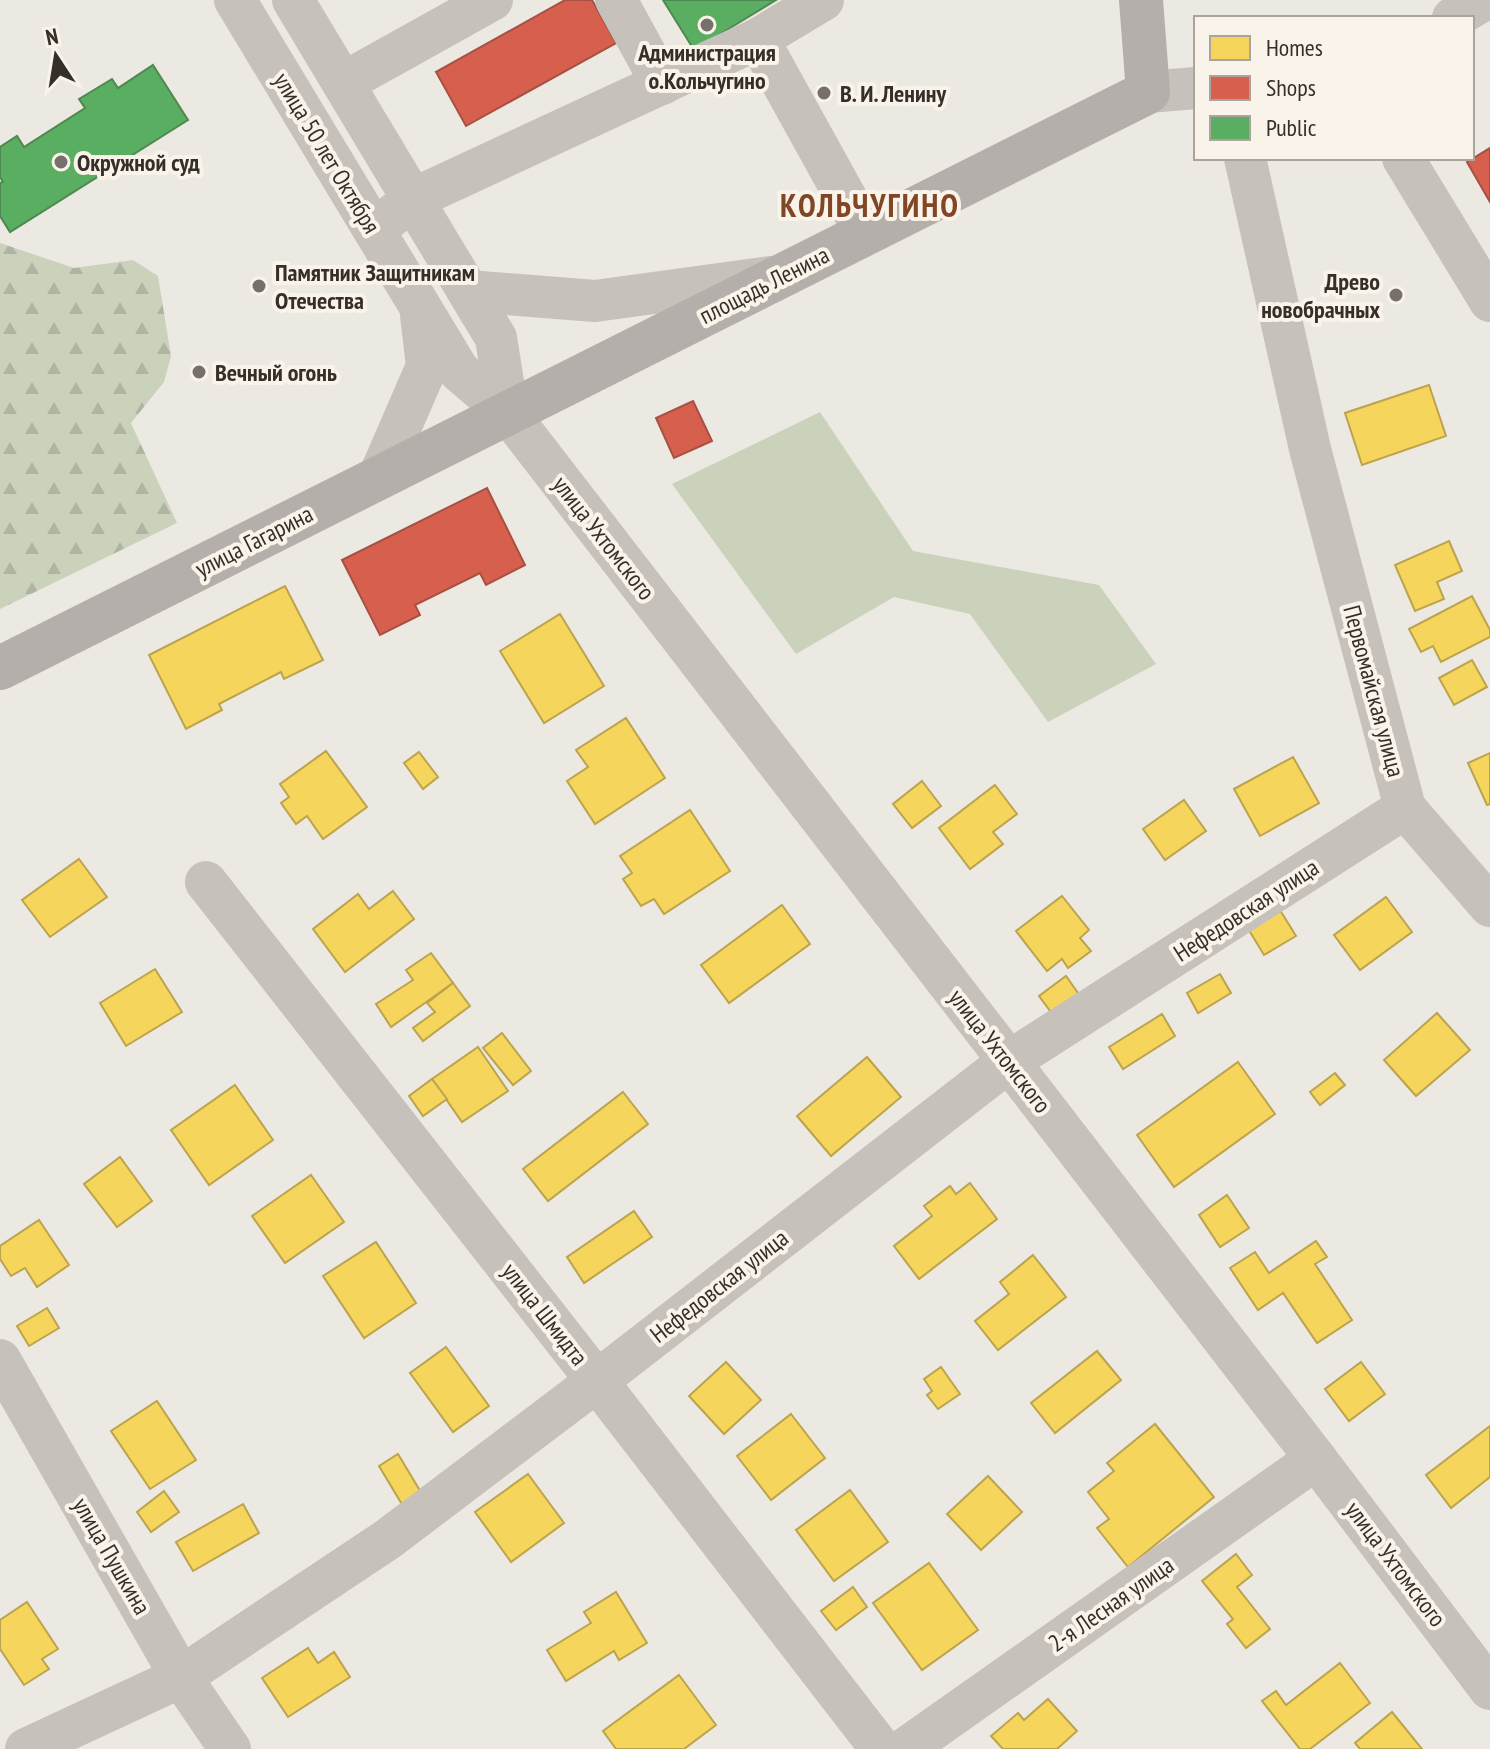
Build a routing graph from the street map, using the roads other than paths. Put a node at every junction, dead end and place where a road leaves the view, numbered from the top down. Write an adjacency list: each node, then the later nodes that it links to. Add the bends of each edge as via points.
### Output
1 (235, 0): 17 (street, улица 50 лет Октября)
2 (293, 0): 10 (street, улица 50 лет Октября)
3 (492, 0): 10 (street)
4 (616, 0): 11 (street)
5 (823, 0): 9 (street)
6 (1141, 0): 13 (main road)
7 (1484, 0): 8 (street)
8 (1456, 16)
9 (758, 39): 11 (street); 18 (street)
10 (343, 83): 16 (street, улица 50 лет Октября)
11 (662, 84): 16 (street)
12 (1194, 88): 13 (street, площадь Ленина)
13 (1148, 92): 18 (main road, площадь Ленина)
14 (1245, 160): 26 (street, Первомайская улица, via 1310,449)
15 (1404, 160): 21 (street)
16 (413, 199): 17 (street); 20 (street, улица 50 лет Октября)
17 (374, 230): 22 (street, улица 50 лет Октября)
18 (866, 234): 19 (main road, площадь Ленина)
19 (783, 275): 20 (street, via 595,301); 23 (main road, площадь Ленина)
20 (468, 291): 23 (street, улица 50 лет Октября, via 496,338)
21 (1490, 301)
22 (420, 306): 23 (street, улица 50 лет Октября, via 459,371); 24 (street, улица 50 лет Октября, via 427,366)
23 (508, 413): 24 (main road, улица Гагарина); 29 (street, улица Ухтомского)
24 (378, 479): 25 (main road, улица Гагарина)
25 (0, 668)
26 (1405, 808): 28 (street, Первомайская улица); 29 (street, Нефедовская улица)
27 (206, 882): 31 (street, улица Шмидта)
28 (1490, 906)
29 (1008, 1062): 31 (street, Нефедовская улица); 32 (street, улица Ухтомского)
30 (0, 1360): 33 (street, улица Пушкина)
31 (597, 1381): 33 (street, Нефедовская улица, via 388,1539); 37 (street, улица Шмидта)
32 (1316, 1459): 34 (street, улица Ухтомского); 38 (street, 2-я Лесная улица)
33 (181, 1677): 35 (street, Нефедовская улица); 36 (street, улица Пушкина)
34 (1490, 1689)
35 (26, 1749)
36 (230, 1749)
37 (881, 1749)
38 (905, 1749)

